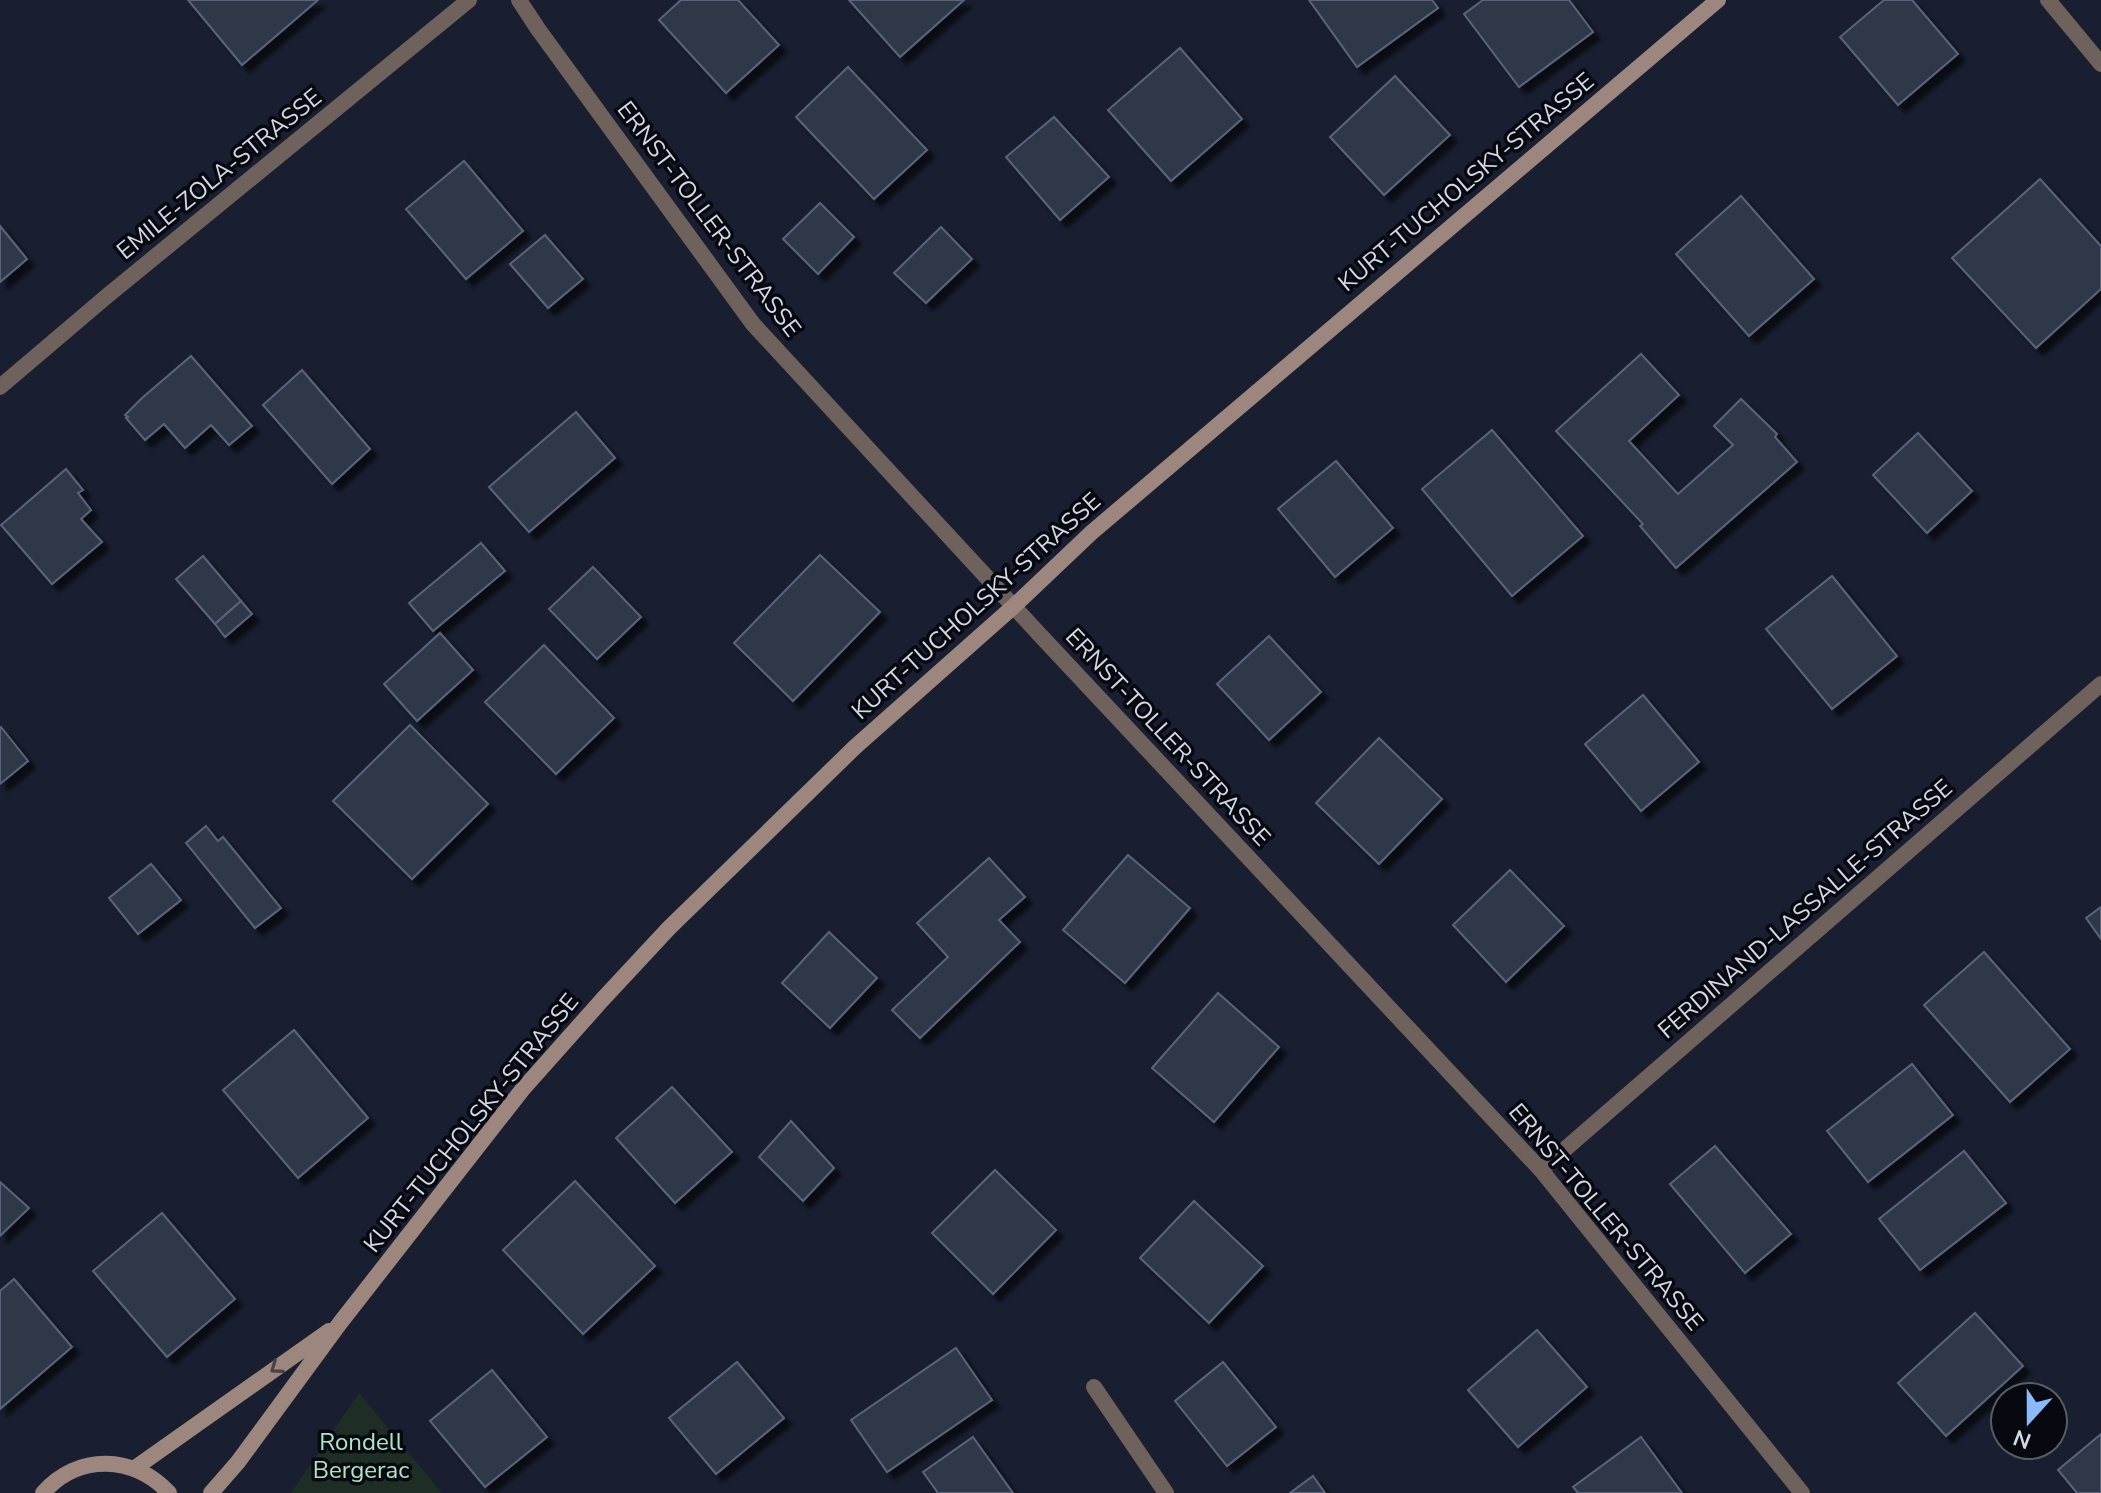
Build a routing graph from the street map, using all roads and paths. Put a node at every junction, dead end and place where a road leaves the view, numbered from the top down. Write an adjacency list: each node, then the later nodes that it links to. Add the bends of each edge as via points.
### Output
1 (469, 0): 6 (street, EMILE-ZOLA-STRASSE)
2 (519, 0): 7 (street, ERNST-TOLLER-STRASSE, via 753,324)
3 (1718, 0): 7 (main road, KURT-TUCHOLSKY-STRASSE, via 1091,533)
4 (2048, 0): 5 (street)
5 (2101, 64)
6 (0, 387)
7 (1013, 607): 9 (street, ERNST-TOLLER-STRASSE); 10 (main road, KURT-TUCHOLSKY-STRASSE, via 855,747 640,959 522,1090)
8 (2101, 684): 9 (street, FERDINAND-LASSALLE-STRASSE)
9 (1541, 1170): 17 (street, ERNST-TOLLER-STRASSE)
10 (340, 1323): 12 (main road, KURT-TUCHOLSKY-STRASSE, one-way to 12); 15 (main road, KURT-TUCHOLSKY-STRASSE)
11 (1094, 1387): 16 (street)
12 (135, 1468): 13 (main road, via 117,1463 81,1467); 14 (main road)
13 (43, 1493)
14 (169, 1493)
15 (211, 1493)
16 (1166, 1493)
17 (1802, 1493)

